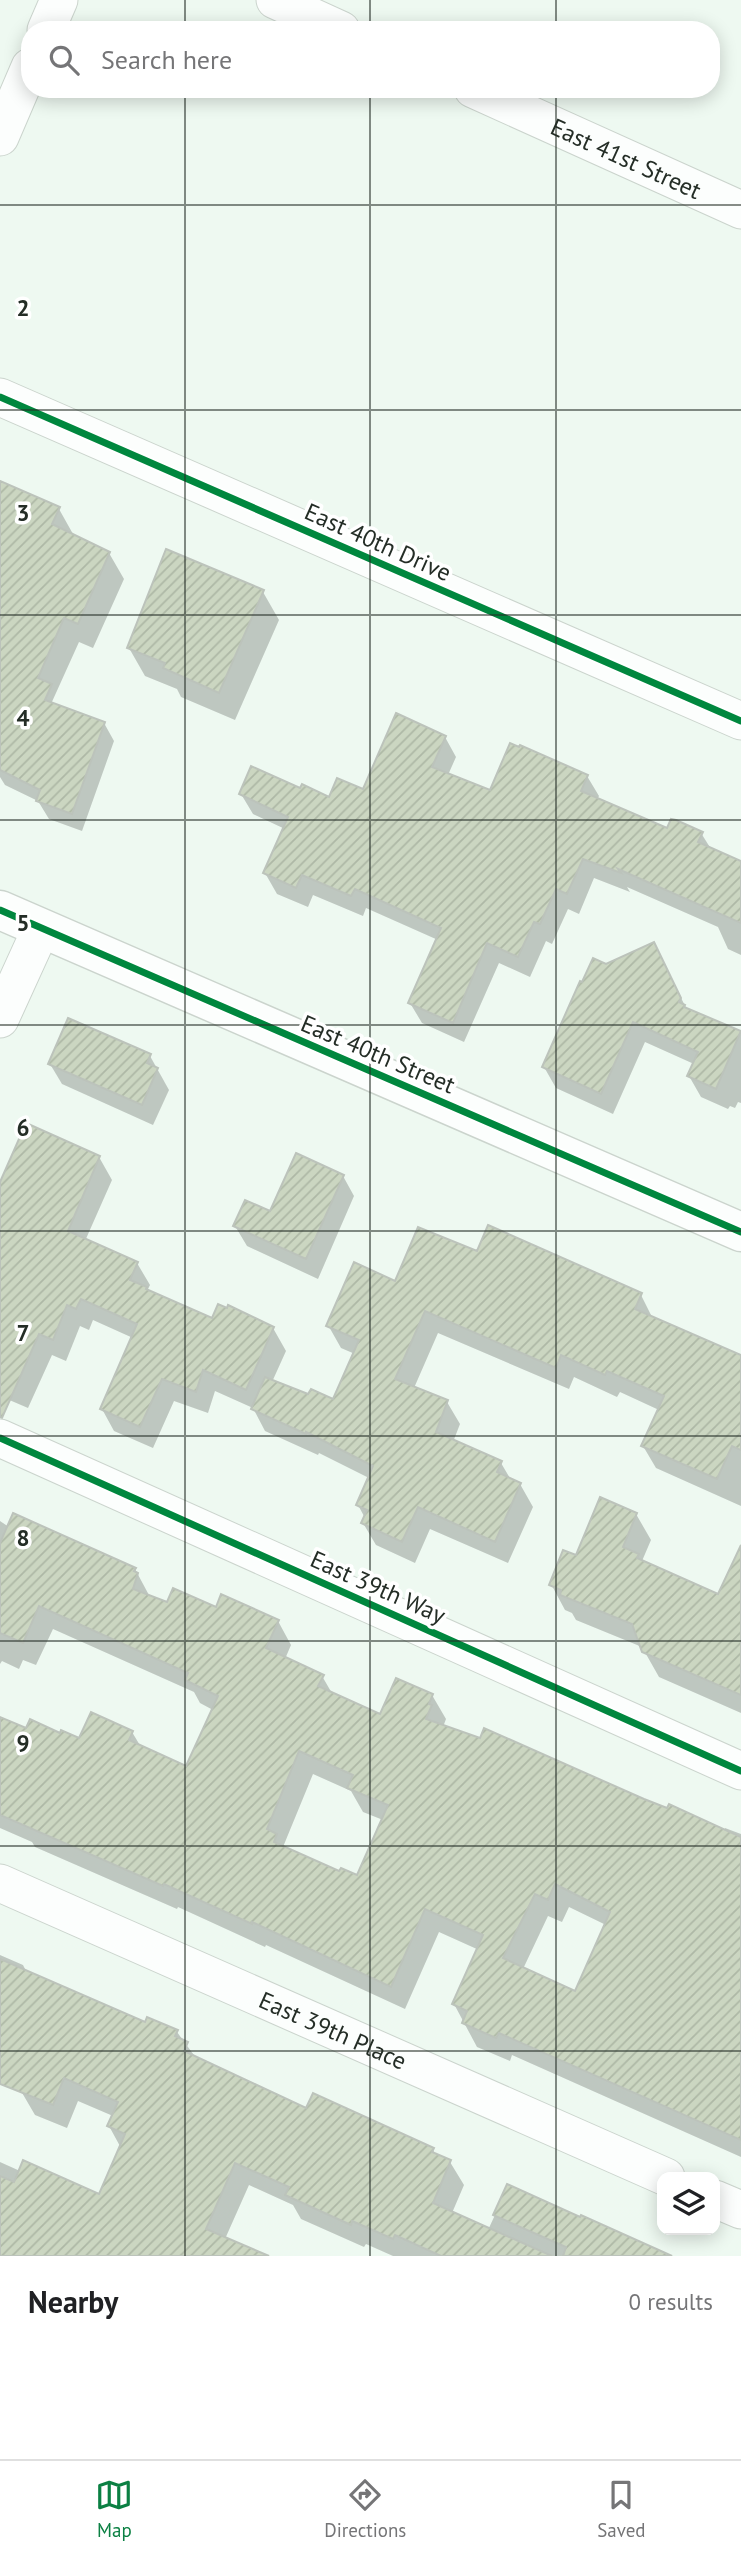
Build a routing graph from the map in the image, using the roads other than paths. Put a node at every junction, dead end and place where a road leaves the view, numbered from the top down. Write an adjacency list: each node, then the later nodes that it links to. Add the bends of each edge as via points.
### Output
1 (59, 0): 3 (street)
2 (275, 0): 4 (street)
3 (50, 21)
4 (321, 21)
5 (21, 88): 7 (street)
6 (493, 98): 8 (street, East 41st Street)
7 (0, 137)
8 (741, 210)
9 (0, 397): 10 (street, East 40th Drive)
10 (741, 721)
11 (0, 910): 12 (street, East 40th Street)
12 (41, 929): 13 (street); 14 (street, East 40th Street)
13 (0, 1018)
14 (741, 1232)
15 (0, 1438): 16 (street, East 39th Way)
16 (741, 1771)
17 (0, 1883): 18 (street, East 39th Place)
18 (657, 2173)
19 (720, 2201): 20 (street)
20 (741, 2210)

